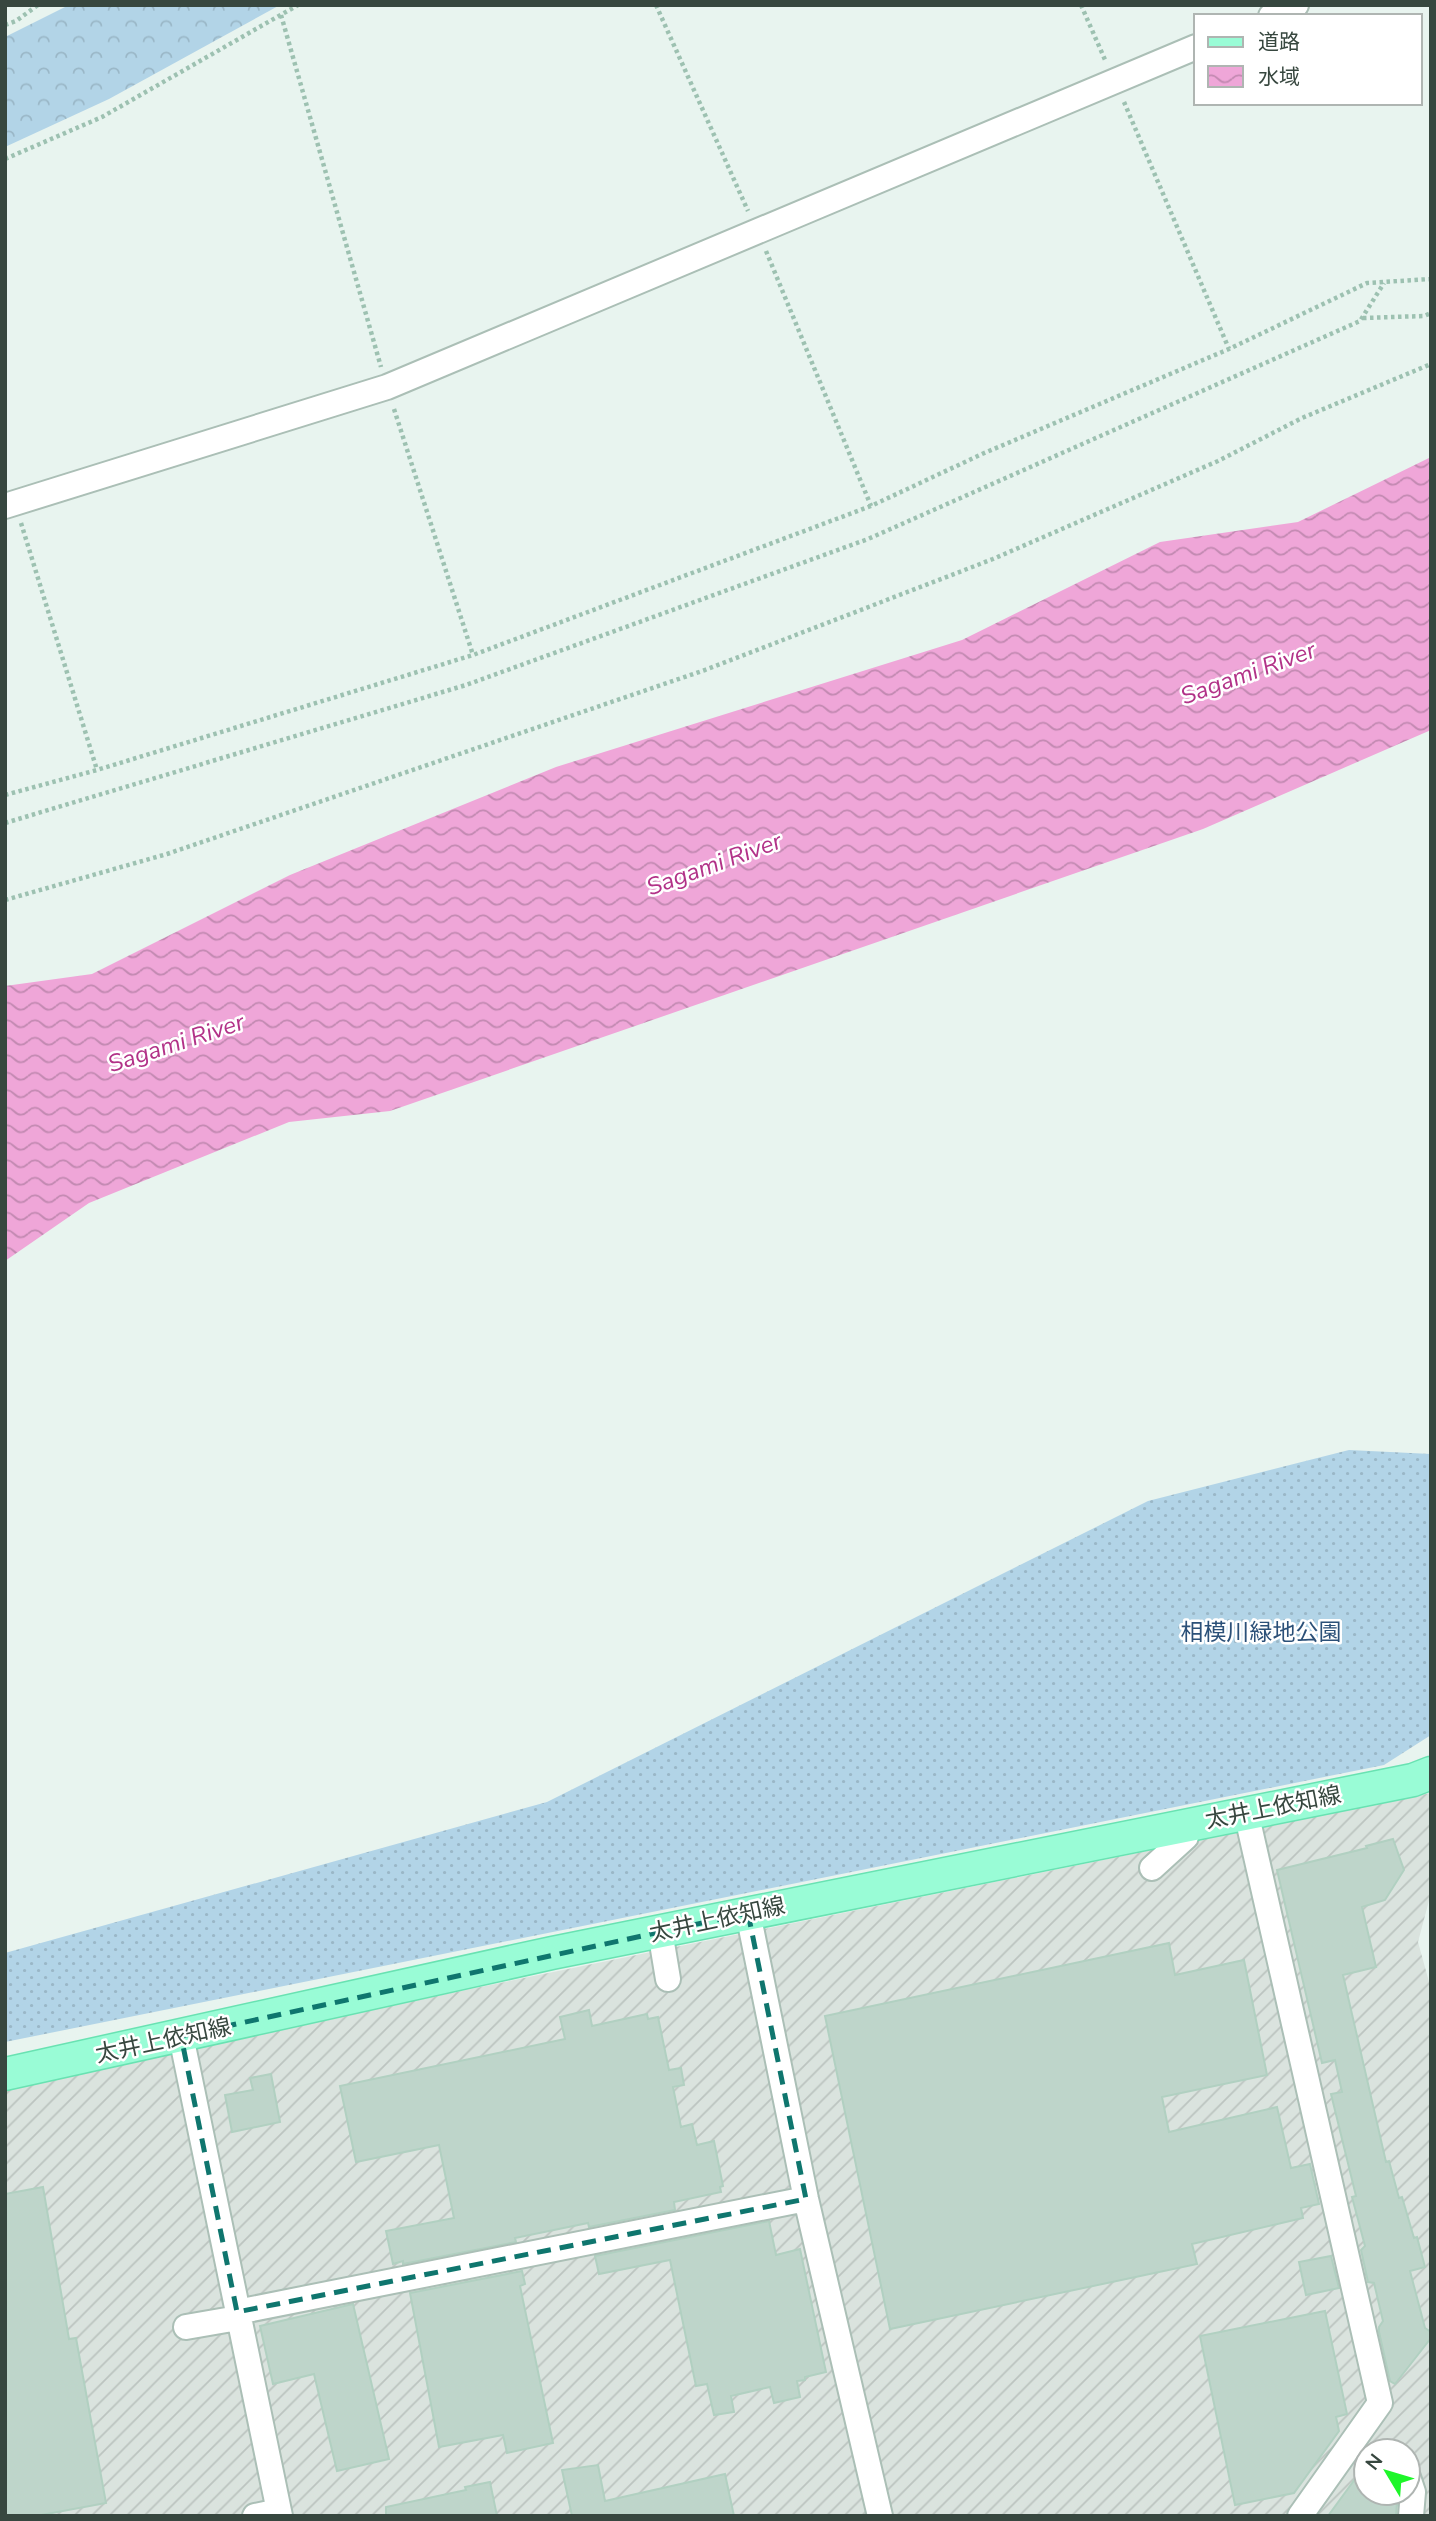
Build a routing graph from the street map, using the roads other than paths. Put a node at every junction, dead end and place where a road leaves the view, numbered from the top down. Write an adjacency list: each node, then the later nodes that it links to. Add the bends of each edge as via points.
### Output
1 (1296, 5): 2 (street)
2 (1276, 14)
3 (1194, 48): 4 (street, via 387,387)
4 (10, 505)
5 (1431, 1773): 6 (main road, 太井上依知線)
6 (1246, 1812): 7 (main road, 太井上依知線); 19 (street, via 1380,2403)
7 (1188, 1824): 8 (street, via 1186,1837); 9 (main road, 太井上依知線)
8 (1152, 1868)
9 (748, 1913): 10 (main road, 太井上依知線); 14 (street)
10 (660, 1931): 11 (street); 12 (main road, 太井上依知線)
11 (668, 1979)
12 (181, 2036): 13 (main road, 太井上依知線); 15 (street)
13 (5, 2074)
14 (806, 2199): 15 (street); 18 (street)
15 (237, 2315): 16 (street); 17 (street)
16 (186, 2328)
17 (271, 2514)
18 (880, 2516)
19 (1300, 2516)

